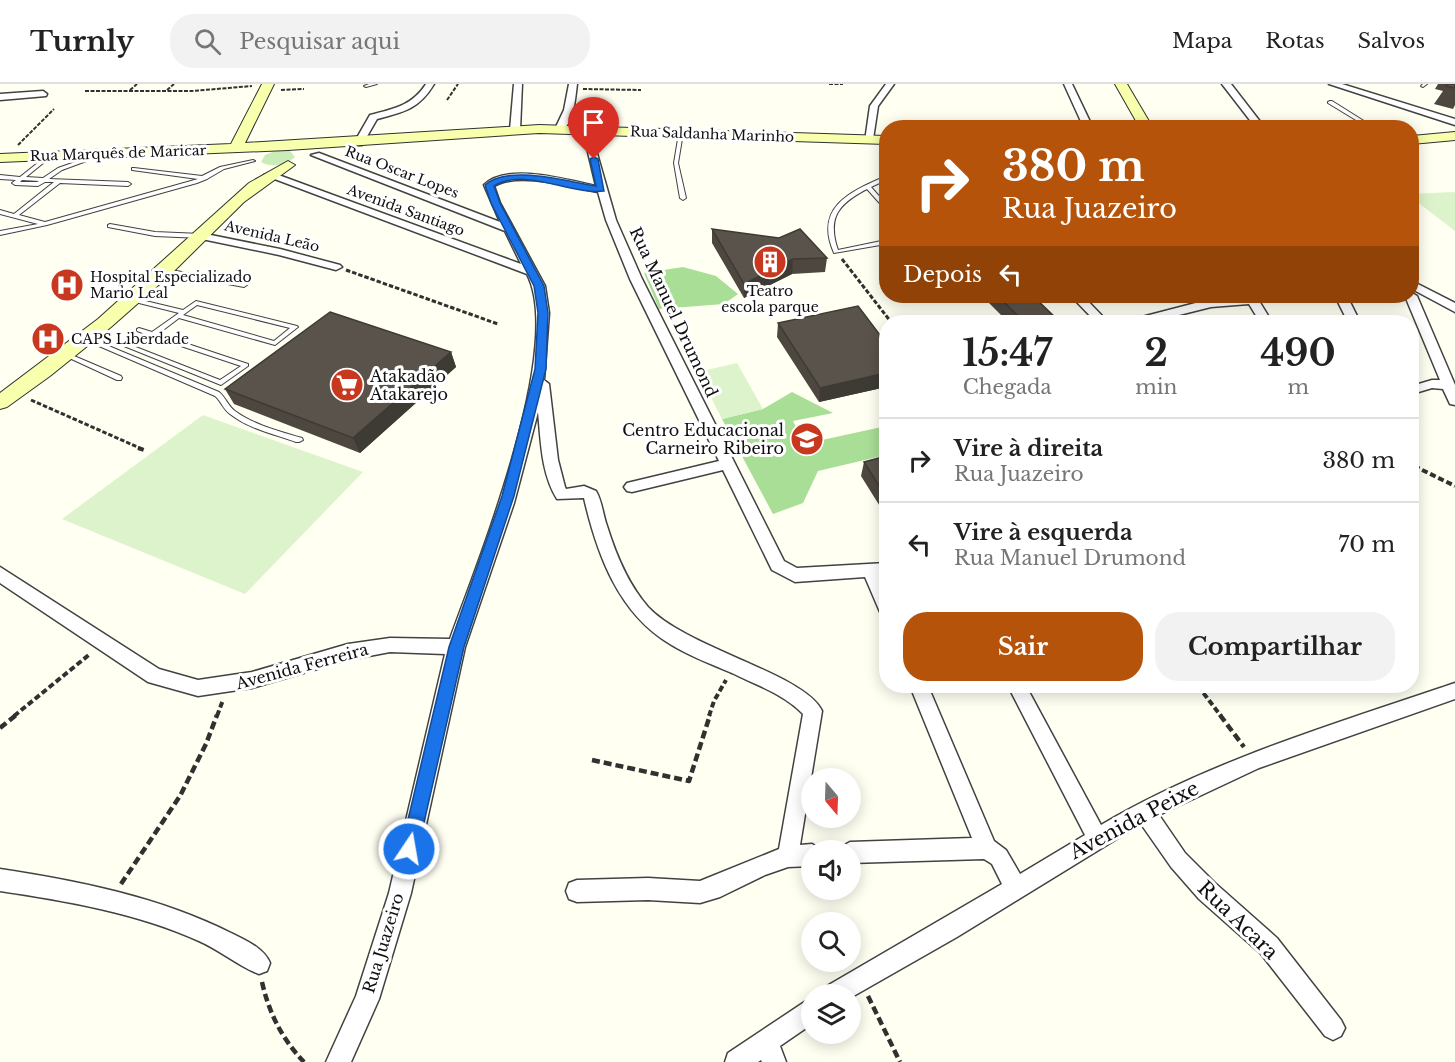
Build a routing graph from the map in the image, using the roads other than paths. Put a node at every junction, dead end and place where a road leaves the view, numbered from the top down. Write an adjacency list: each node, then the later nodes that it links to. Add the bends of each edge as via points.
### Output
1 (375, 84): 9 (lane)
2 (430, 84): 27 (street, via 422,97 403,110 381,110 370,120)
3 (518, 84): 22 (street)
4 (890, 84): 25 (street, via 874,106)
5 (1068, 84): 15 (street)
6 (1121, 84): 16 (main road)
7 (1226, 84): 17 (street)
8 (1333, 84): 19 (street)
9 (366, 86)
10 (573, 86): 20 (street, via 569,110)
11 (270, 87): 30 (main road)
12 (43, 94): 13 (street)
13 (0, 97)
14 (1330, 102): 18 (lane)
15 (1085, 120)
16 (1142, 120)
17 (1255, 120)
18 (1359, 120)
19 (1455, 122)
20 (560, 129): 21 (main road, Rua Saldanha Marinho); 22 (main road, Rua Saldanha Marinho)
21 (585, 129): 23 (main road, Rua Saldanha Marinho); 47 (street, Rua Manuel Drumond)
22 (515, 130): 27 (main road, Rua Saldanha Marinho)
23 (681, 133): 25 (main road, Rua Saldanha Marinho); 48 (lane, via 676,163)
24 (1455, 136): 26 (main road)
25 (868, 139): 28 (main road, Rua Saldanha Marinho)
26 (1419, 139)
27 (360, 140): 29 (main road, Rua Saldanha Marinho); 33 (main road, Rua Saldanha Marinho)
28 (879, 140)
29 (285, 146): 30 (main road, Rua Marquês de Maricar); 35 (main road, via 262,151); 36 (main road, via 300,148 304,154)
30 (236, 148): 31 (main road, Rua Marquês de Maricar); 35 (main road)
31 (104, 153): 32 (main road, Rua Marquês de Maricar); 42 (lane, via 60,169)
32 (51, 155): 34 (main road, Rua Marquês de Maricar); 39 (lane)
33 (316, 155): 36 (main road, Rua Saldanha Marinho); 54 (street, Rua Oscar Lopes)
34 (3, 157)
35 (253, 161): 36 (main road, via 266,168); 40 (lane, via 229,166); 41 (main road)
36 (291, 164): 41 (main road, Rua Saldanha Marinho)
37 (134, 169): 40 (lane)
38 (0, 177): 39 (lane)
39 (20, 178): 42 (lane)
40 (206, 178): 52 (lane)
41 (263, 178): 56 (main road, Rua Saldanha Marinho); 60 (street, Avenida Santiago)
42 (46, 179): 43 (lane)
43 (60, 181): 45 (lane); 51 (lane)
44 (879, 181): 46 (lane)
45 (129, 184)
46 (867, 186): 49 (lane); 57 (lane, via 848,197 833,214 829,237 836,252)
47 (601, 190): 54 (street, Rua Juazeiro, via 524,177 494,181 490,190); 83 (street, Rua Manuel Drumond, via 636,279)
48 (682, 198)
49 (879, 199)
50 (0, 212): 51 (lane)
51 (16, 215): 52 (lane)
52 (45, 224): 55 (lane)
53 (110, 226): 56 (lane, via 155,234)
54 (511, 230): 60 (street, Rua Juazeiro)
55 (0, 234)
56 (201, 236): 58 (street, Avenida Leão); 59 (main road, Rua Saldanha Marinho)
57 (879, 243)
58 (336, 267)
59 (165, 271): 61 (lane); 63 (main road, Rua Saldanha Marinho)
60 (533, 272): 76 (street, Rua Juazeiro, via 543,301)
61 (244, 285)
62 (1419, 289): 66 (street)
63 (133, 300): 67 (lane); 73 (main road, Rua Saldanha Marinho)
64 (1084, 303): 68 (street)
65 (1211, 303): 69 (street)
66 (1455, 308)
67 (181, 314): 67 (lane, via 275,343 295,327 196,303); 72 (lane)
68 (1095, 315)
69 (1165, 315)
70 (1419, 315): 78 (street)
71 (139, 330): 72 (lane)
72 (151, 336): 74 (lane, via 246,365 221,383)
73 (87, 339): 75 (main road, Rua Saldanha Marinho); 82 (lane, via 217,394 242,418)
74 (121, 343)
75 (68, 355): 77 (lane); 80 (main road, Rua Saldanha Marinho)
76 (540, 369): 87 (street, Rua Juazeiro, via 508,496); 96 (street, Rua Juazeiro, via 552,471 559,493 591,495 607,550 635,606 676,639 793,694 813,711)
77 (119, 378)
78 (1448, 385): 79 (street); 81 (street)
79 (1419, 388)
80 (7, 397)
81 (1455, 402)
82 (298, 440)
83 (726, 464): 84 (street); 85 (street, Rua Manuel Drumond, via 771,553 785,571 795,575)
84 (632, 487)
85 (879, 570)
86 (0, 574): 87 (street, Avenida Ferreira, via 154,676 198,688 228,685 348,652 390,645)
87 (456, 647): 105 (street, Rua Juazeiro, via 400,892 366,999)
88 (1455, 691): 91 (street, Avenida Peixe, via 1254,761)
89 (922, 693): 93 (street)
90 (1021, 693): 92 (street)
91 (1144, 812): 92 (street, Avenida Peixe); 103 (street, Rua Acara, via 1178,860 1269,946)
92 (1097, 838): 98 (street, Avenida Peixe)
93 (987, 848): 94 (street); 98 (street, via 999,858)
94 (861, 853)
95 (801, 855): 96 (street)
96 (788, 856): 99 (street, via 700,892)
97 (0, 880): 100 (street, via 140,909 215,936)
98 (1016, 888): 101 (street, Avenida Peixe)
99 (576, 891)
100 (259, 963)
101 (852, 984)
102 (801, 1020): 104 (street)
103 (1333, 1028)
104 (769, 1051): 106 (street)
105 (338, 1062)
106 (737, 1062)

